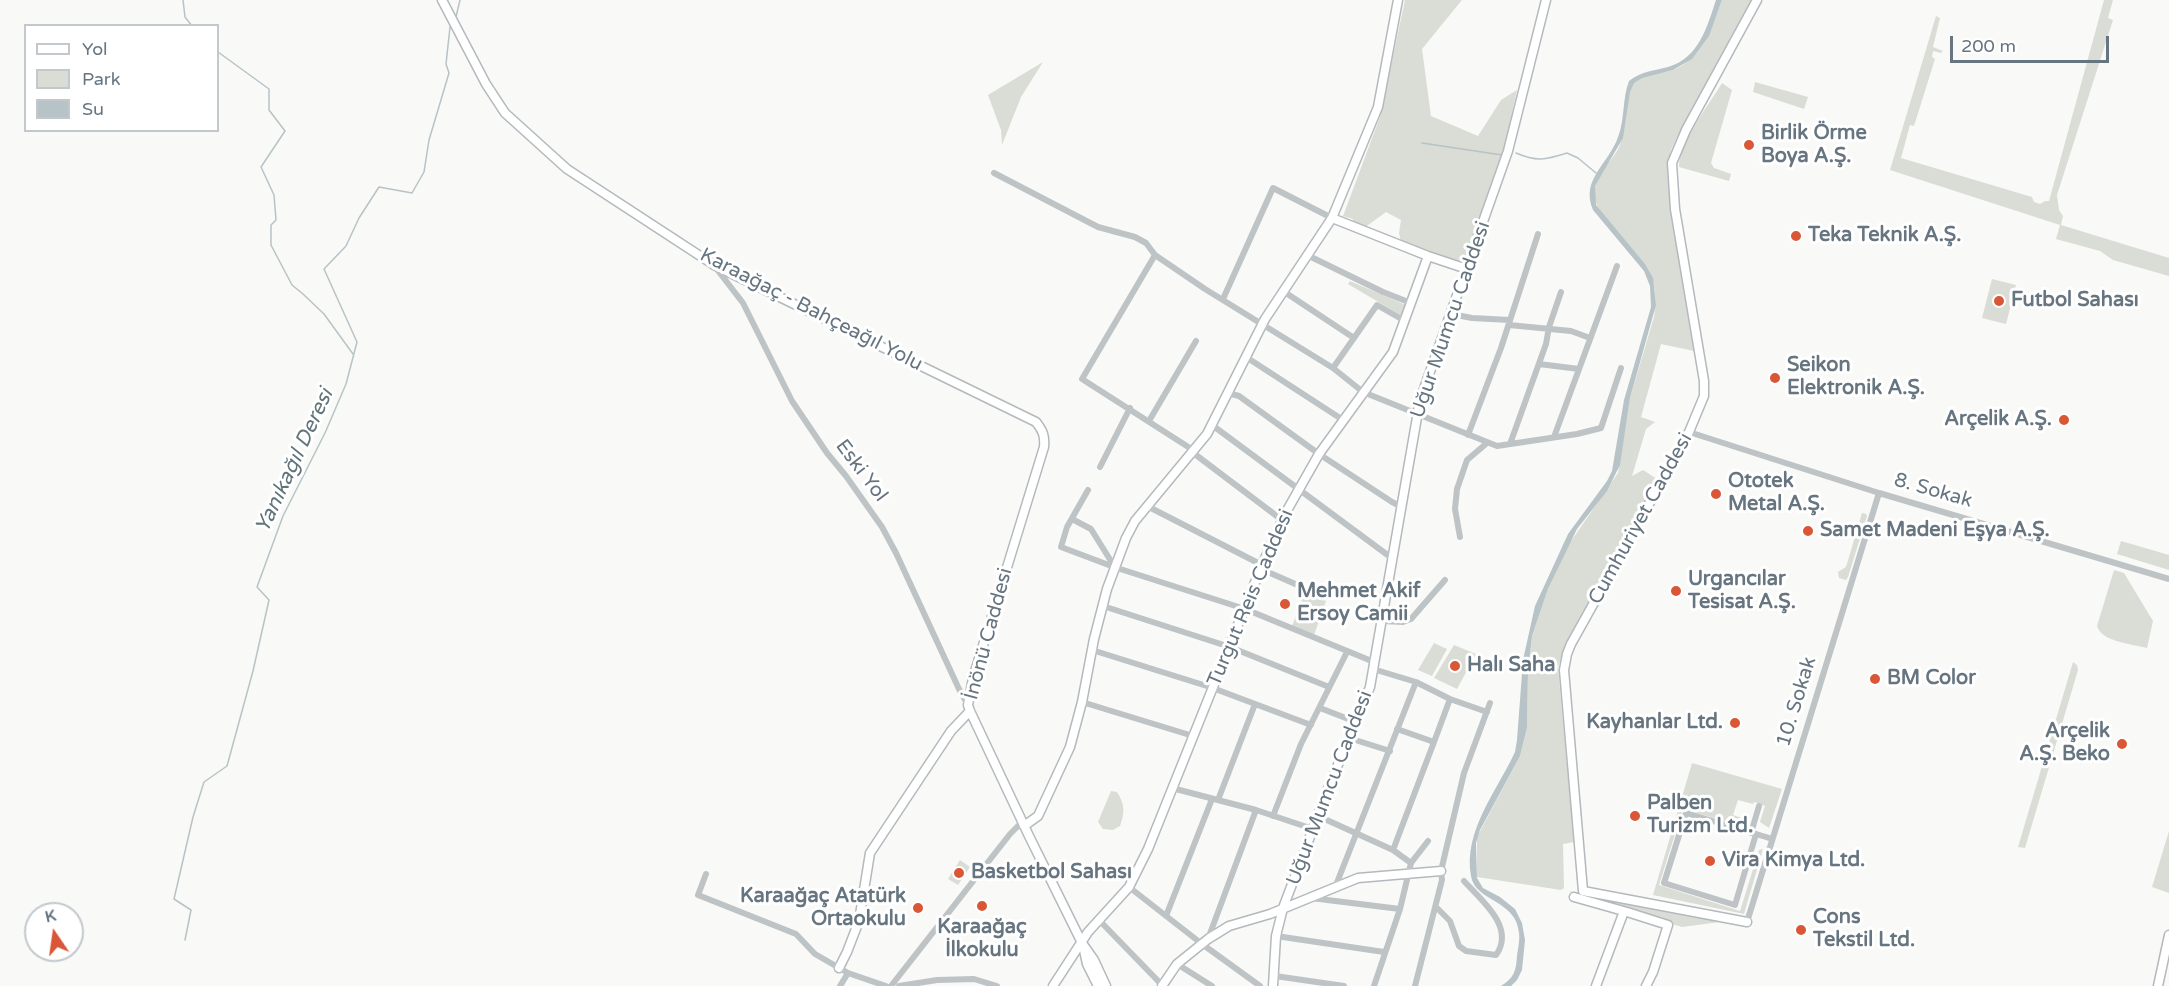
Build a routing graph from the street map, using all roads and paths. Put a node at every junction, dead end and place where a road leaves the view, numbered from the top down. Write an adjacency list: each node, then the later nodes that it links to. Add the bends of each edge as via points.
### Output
1 (442, 0): 11 (street, Karaağaç - Bahçeağıl Yolu, via 505,113 567,170)
2 (1398, 0): 6 (street, via 1378,107)
3 (1546, 0): 13 (street, Uğur Mumcu Caddesi, via 1508,151)
4 (1757, 0): 38 (street, Cumhuriyet Caddesi, via 1672,163 1675,209 1704,381 1702,401)
5 (994, 173): 8 (street, via 1098,227 1135,237)
6 (1332, 218): 9 (street); 10 (street); 16 (street, via 1272,188)
7 (1538, 234): 20 (street)
8 (1155, 255): 16 (street); 33 (street, via 1082,379)
9 (1307, 255): 14 (street); 17 (street)
10 (1428, 256): 13 (street); 17 (street, Turgut Reis Caddesi)
11 (714, 265): 43 (street, Karaağaç - Bahçeağıl Yolu, via 1036,422 1044,434); 75 (street, Eski Yol, via 743,303 792,401 882,527)
12 (1617, 266): 24 (street)
13 (1467, 269): 18 (street, Uğur Mumcu Caddesi)
14 (1283, 291): 21 (street); 23 (street)
15 (1561, 292): 22 (street)
16 (1223, 299): 21 (street)
17 (1411, 303): 19 (street, Turgut Reis Caddesi)
18 (1451, 314): 20 (street); 34 (street, Uğur Mumcu Caddesi)
19 (1405, 321): 23 (street, via 1377,305); 31 (street, Turgut Reis Caddesi, via 1393,352)
20 (1509, 322): 22 (street); 39 (street)
21 (1263, 323): 26 (street); 28 (street)
22 (1549, 327): 24 (street); 27 (street)
23 (1354, 338): 28 (street)
24 (1590, 338): 30 (street)
25 (1196, 340): 36 (street)
26 (1246, 357): 32 (street); 35 (street)
27 (1539, 364): 30 (street); 42 (street)
28 (1333, 368): 31 (street)
29 (1621, 368): 40 (street, via 1601,428)
30 (1580, 369): 40 (street)
31 (1363, 392): 34 (street); 35 (street, Turgut Reis Caddesi)
32 (1228, 393): 37 (street); 45 (street, via 1239,396)
33 (1130, 408): 36 (street); 46 (street)
34 (1418, 413): 39 (street); 51 (street, Uğur Mumcu Caddesi)
35 (1343, 420): 45 (street, Turgut Reis Caddesi)
36 (1149, 421): 44 (street)
37 (1212, 425): 44 (street); 47 (street)
38 (1689, 432): 49 (street, 8. Sokak); 113 (street, Cumhuriyet Caddesi, via 1567,654 1565,682 1583,891)
39 (1468, 435): 41 (street)
40 (1554, 437): 42 (street)
41 (1487, 443): 42 (street); 54 (street, via 1467,460 1457,489 1455,509)
42 (1510, 444)
43 (1044, 447): 75 (street, İnönü Caddesi, via 973,678)
44 (1193, 451): 50 (street); 53 (street)
45 (1319, 454): 47 (street, Turgut Reis Caddesi); 51 (street)
46 (1100, 467)
47 (1300, 489): 53 (street, Turgut Reis Caddesi); 55 (street)
48 (1088, 490): 52 (street)
49 (1879, 493): 58 (street, 8. Sokak); 95 (street, 10. Sokak)
50 (1147, 506): 56 (street, via 1135,521); 57 (street)
51 (1402, 507): 55 (street, Uğur Mumcu Caddesi)
52 (1072, 519): 56 (street, via 1091,529); 56 (street, via 1061,547)
53 (1282, 520): 57 (street, Turgut Reis Caddesi)
54 (1460, 537)
55 (1394, 559): 63 (street, Uğur Mumcu Caddesi)
56 (1114, 567): 61 (street); 62 (street)
57 (1262, 567): 60 (street); 62 (street, Turgut Reis Caddesi)
58 (2169, 579)
59 (1445, 580): 63 (street, via 1411,619)
60 (1309, 590)
61 (1103, 606): 64 (street); 65 (street)
62 (1245, 609): 64 (street, Turgut Reis Caddesi); 66 (street)
63 (1382, 621): 67 (street, Uğur Mumcu Caddesi)
64 (1230, 647): 69 (street); 70 (street, Turgut Reis Caddesi)
65 (1092, 650): 70 (street); 72 (street)
66 (1347, 652): 67 (street); 69 (street)
67 (1374, 666): 68 (street); 78 (street, Uğur Mumcu Caddesi)
68 (1416, 681): 71 (street); 80 (street)
69 (1329, 687): 76 (street)
70 (1213, 688): 74 (street); 81 (street, Turgut Reis Caddesi)
71 (1450, 699): 77 (street); 83 (street)
72 (1082, 702): 81 (street); 91 (street, via 1070,747 1038,816)
73 (1490, 703): 77 (street)
74 (1256, 704): 79 (street); 86 (street)
75 (969, 708): 91 (street, İnönü Caddesi); 120 (street, via 870,853 858,921)
76 (1320, 708): 78 (street); 79 (street)
77 (1487, 712): 99 (street, via 1464,773)
78 (1356, 722): 82 (street, Uğur Mumcu Caddesi)
79 (1311, 725): 89 (street)
80 (1397, 729): 83 (street); 84 (street)
81 (1193, 736): 85 (street, Turgut Reis Caddesi)
82 (1349, 738): 84 (street); 90 (street, Uğur Mumcu Caddesi)
83 (1434, 742): 97 (street)
84 (1390, 751): 93 (street)
85 (1172, 788): 86 (street); 104 (street, Turgut Reis Caddesi)
86 (1215, 799): 88 (street); 111 (street)
87 (1759, 806): 94 (street)
88 (1256, 810): 89 (street); 116 (street)
89 (1273, 816): 92 (street)
90 (1318, 816): 92 (street, Uğur Mumcu Caddesi); 93 (street)
91 (1023, 824): 117 (street, İnönü Caddesi); 125 (street, via 1010,834)
92 (1313, 829): 108 (street, Uğur Mumcu Caddesi)
93 (1356, 832): 97 (street); 103 (street)
94 (1753, 834): 94 (street, via 1686,813 1664,883 1735,905); 95 (street)
95 (1772, 839): 113 (street, 10. Sokak)
96 (1428, 841): 98 (street)
97 (1393, 850): 98 (street)
98 (1412, 863): 100 (street)
99 (1441, 871): 100 (street); 107 (street)
100 (1409, 873): 103 (street, via 1359,878); 109 (street)
101 (706, 874): 120 (street, via 698,895 796,934 815,954)
102 (1464, 881): 107 (street, via 1500,922 1501,944 1496,955 1466,951 1459,946 1450,921)
103 (1336, 885): 106 (street)
104 (1129, 887): 111 (street); 112 (street, Turgut Reis Caddesi)
105 (1574, 897): 139 (street, via 1668,925)
106 (1308, 898): 108 (street); 109 (street)
107 (1436, 907): 137 (street)
108 (1283, 908): 115 (street, Uğur Mumcu Caddesi); 116 (street, via 1228,926)
109 (1400, 909): 118 (street)
110 (1623, 914): 138 (street)
111 (1166, 916): 116 (street)
112 (1099, 920): 117 (street, Turgut Reis Caddesi); 131 (street)
113 (1747, 922)
114 (2169, 935): 140 (street)
115 (1276, 936): 118 (street); 122 (street, Uğur Mumcu Caddesi)
116 (1205, 942): 119 (street); 133 (street)
117 (1082, 944): 128 (street, Turgut Reis Caddesi); 129 (street, İnönü Caddesi); 130 (street, İnönü Caddesi)
118 (1384, 952): 136 (street)
119 (1177, 964): 131 (street); 132 (street)
120 (839, 968): 121 (street)
121 (848, 973): 123 (street); 124 (street)
122 (1275, 976): 134 (street, Uğur Mumcu Caddesi); 135 (street)
123 (840, 986)
124 (886, 986)
125 (891, 986)
126 (899, 986): 127 (street, via 974,979)
127 (997, 986)
128 (1053, 986)
129 (1098, 986)
130 (1106, 986)
131 (1162, 986)
132 (1212, 986)
133 (1260, 986)
134 (1273, 986)
135 (1344, 986)
136 (1374, 986)
137 (1414, 986)
138 (1596, 986)
139 (1646, 986)
140 (2158, 986)

